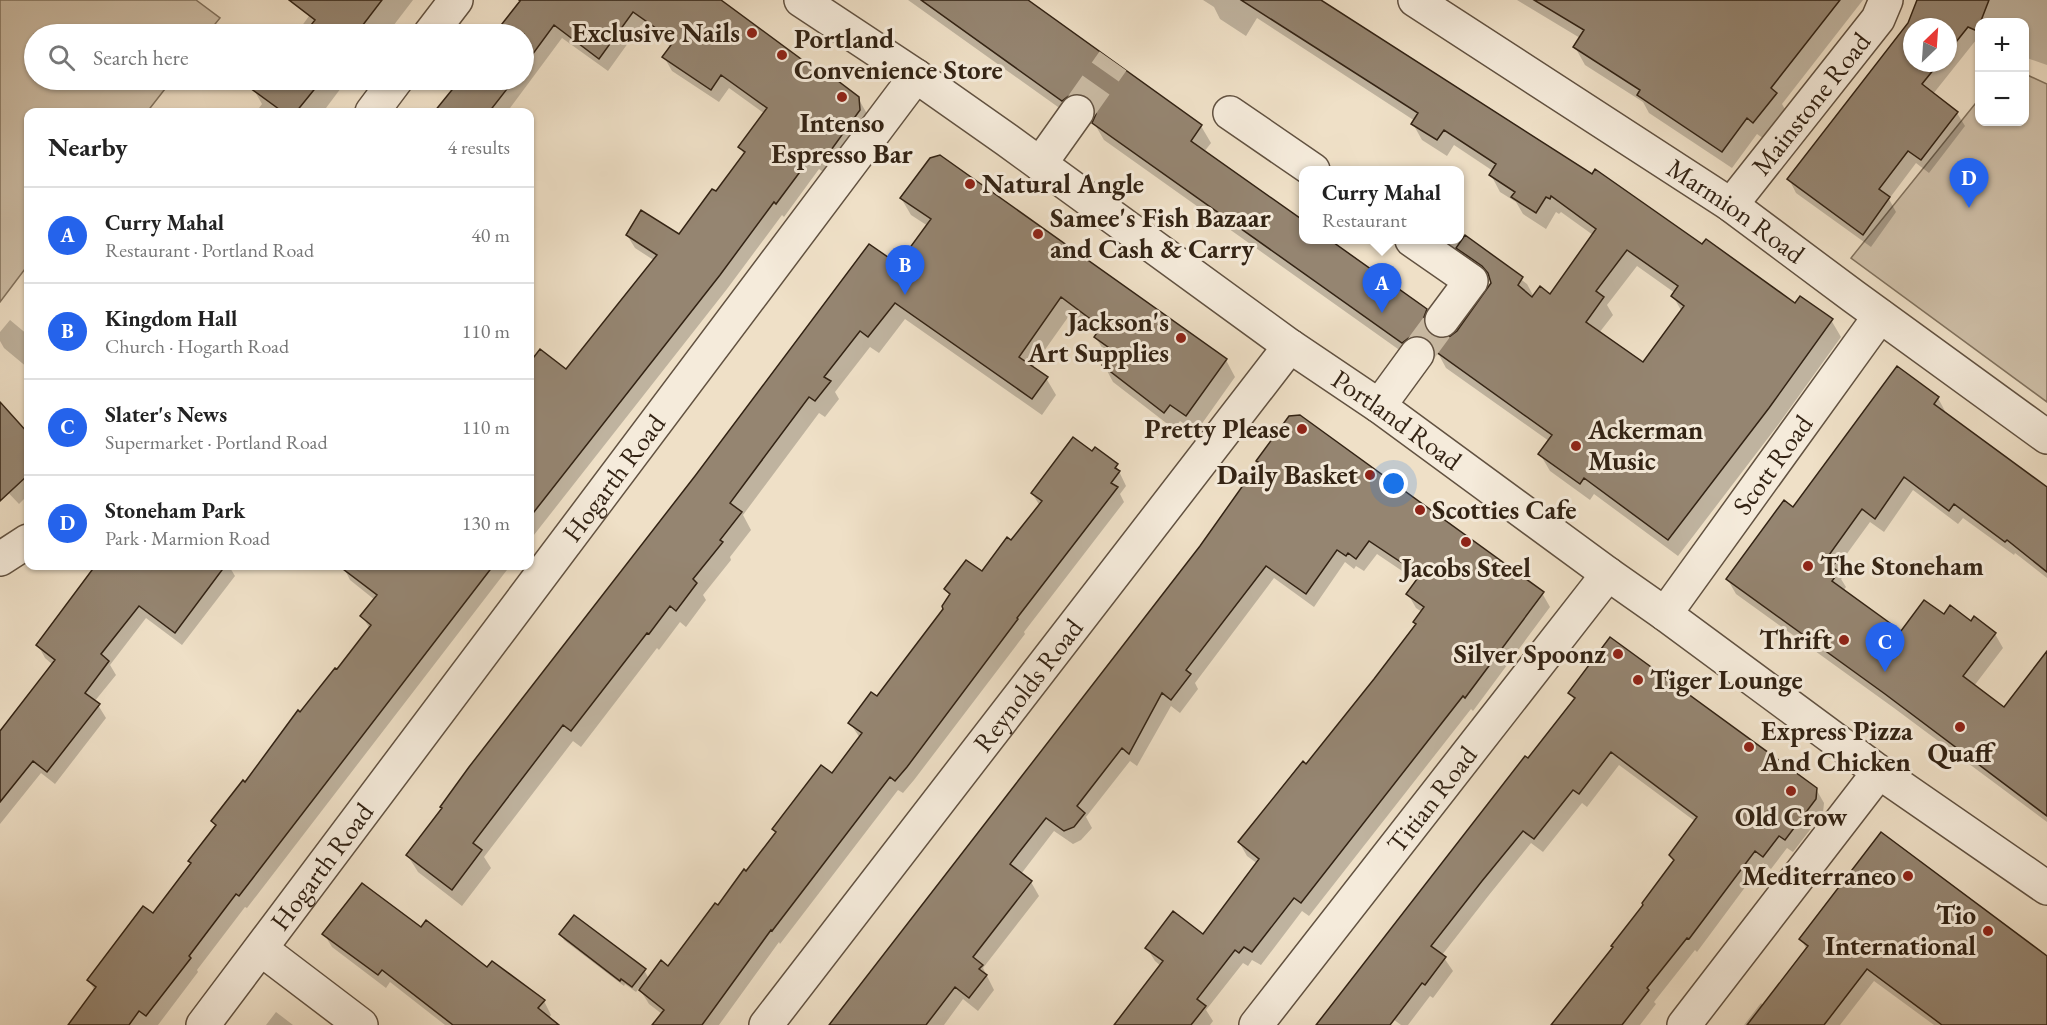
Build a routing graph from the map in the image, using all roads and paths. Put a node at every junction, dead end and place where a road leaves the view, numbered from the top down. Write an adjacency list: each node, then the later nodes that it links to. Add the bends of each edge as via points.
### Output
1 (456, 0): 5 (street)
2 (801, 0): 6 (street, Portland Road)
3 (1415, 0): 13 (street, Marmion Road)
4 (1886, 0): 13 (street, Mainstone Road, via 1878,19)
5 (438, 24)
6 (916, 76): 11 (street, Portland Road); 27 (street, Hogarth Road)
7 (388, 90): 8 (street)
8 (375, 108)
9 (1077, 112): 11 (street)
10 (1230, 112): 12 (street)
11 (1040, 164): 17 (street, Portland Road)
12 (1306, 166)
13 (1731, 205): 15 (street, Marmion Road)
14 (1418, 244): 16 (street, via 1471,280)
15 (1880, 316): 20 (street, Marmion Road); 24 (street, Scott Road)
16 (1442, 320)
17 (1290, 346): 19 (street, Portland Road); 30 (street, Reynolds Road)
18 (1417, 354): 19 (street)
19 (1379, 406): 23 (street, Portland Road)
20 (2047, 437)
21 (24, 544): 22 (street)
22 (0, 559)
23 (1608, 574): 24 (street, Portland Road); 31 (street, Titian Road)
24 (1665, 614): 25 (street, Portland Road)
25 (1879, 772): 26 (street, Portland Road); 32 (street)
26 (2047, 887)
27 (261, 949): 28 (street, Hogarth Road); 29 (street)
28 (203, 1025)
29 (361, 1025)
30 (766, 1025)
31 (1256, 1025)
32 (1683, 1025)

